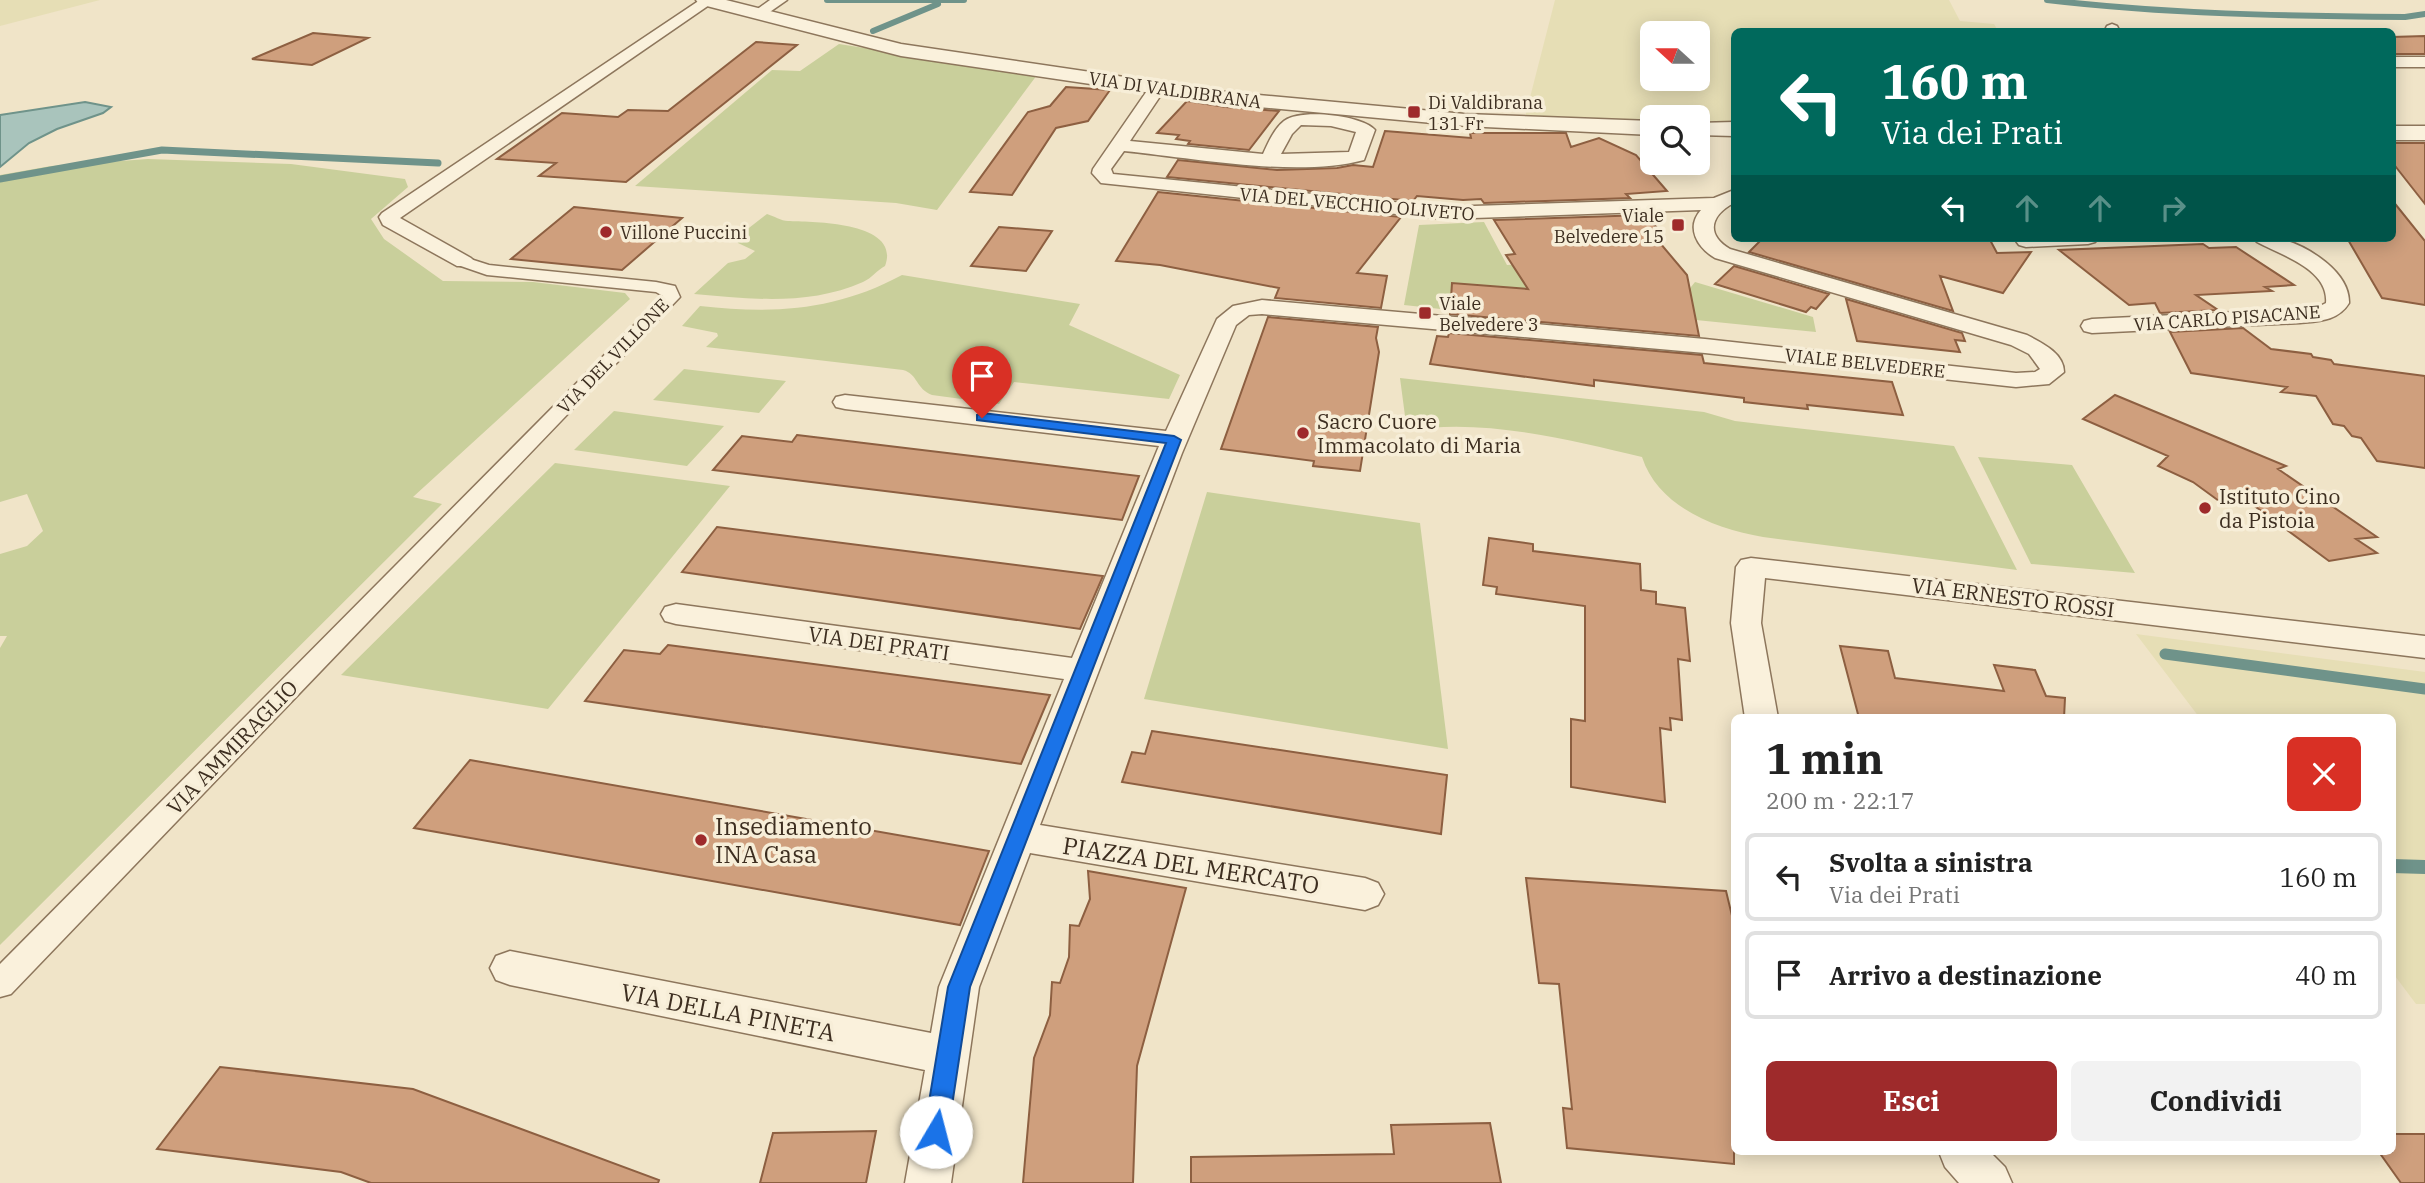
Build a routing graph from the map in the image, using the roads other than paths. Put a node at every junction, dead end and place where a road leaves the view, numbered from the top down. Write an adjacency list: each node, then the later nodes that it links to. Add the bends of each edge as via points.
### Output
1 (707, 0): 3 (street, VIA DI VALDIBRANA); 16 (street, via 390,214 390,221)
2 (780, 0): 3 (street)
3 (759, 13): 6 (street, VIA DI VALDIBRANA, via 901,50)
4 (2396, 62): 5 (street)
5 (2425, 62)
6 (1157, 89): 7 (street, VIA DI VALDIBRANA, via 1365,113); 12 (street, VIA DEL VECCHIO OLIVETO)
7 (1640, 128)
8 (1710, 129): 9 (street)
9 (1731, 129)
10 (2425, 133): 11 (street)
11 (2396, 134)
12 (1118, 145): 13 (street); 14 (street, VIA DEL VECCHIO OLIVETO, via 1101,173 1115,182 1380,208 1490,214)
13 (1269, 160): 13 (street, via 1354,158 1366,130 1351,124 1299,120 1289,127)
14 (1726, 200): 19 (street, VIALE BELVEDERE, via 1703,222 1705,237 1716,250 2019,340 2045,355 2052,372 2027,381 1705,346 1254,307 1238,311 1225,324)
15 (2271, 242): 17 (street, VIA CARLO PISACANE, via 2332,280 2339,303 2335,308 2317,315)
16 (464, 261): 20 (street, VIA DEL VILLONE, via 487,270 656,286 669,290 672,297)
17 (2092, 326)
18 (845, 402): 19 (street)
19 (1174, 440): 23 (street)
20 (464, 510): 28 (street, VIA AMMIRAGLIO)
21 (676, 614): 23 (street, VIA DEI PRATI)
22 (2425, 647): 24 (street, VIA ERNESTO ROSSI, via 1751,568 1746,624)
23 (1083, 671): 25 (street)
24 (1761, 714)
25 (1017, 836): 26 (street, PIAZZA DEL MERCATO); 29 (street, via 959,987)
26 (1365, 894)
27 (510, 968): 29 (street, VIA DELLA PINETA)
28 (0, 984)
29 (947, 1055): 31 (street)
30 (1964, 1155): 32 (street)
31 (928, 1183)
32 (1989, 1183)

